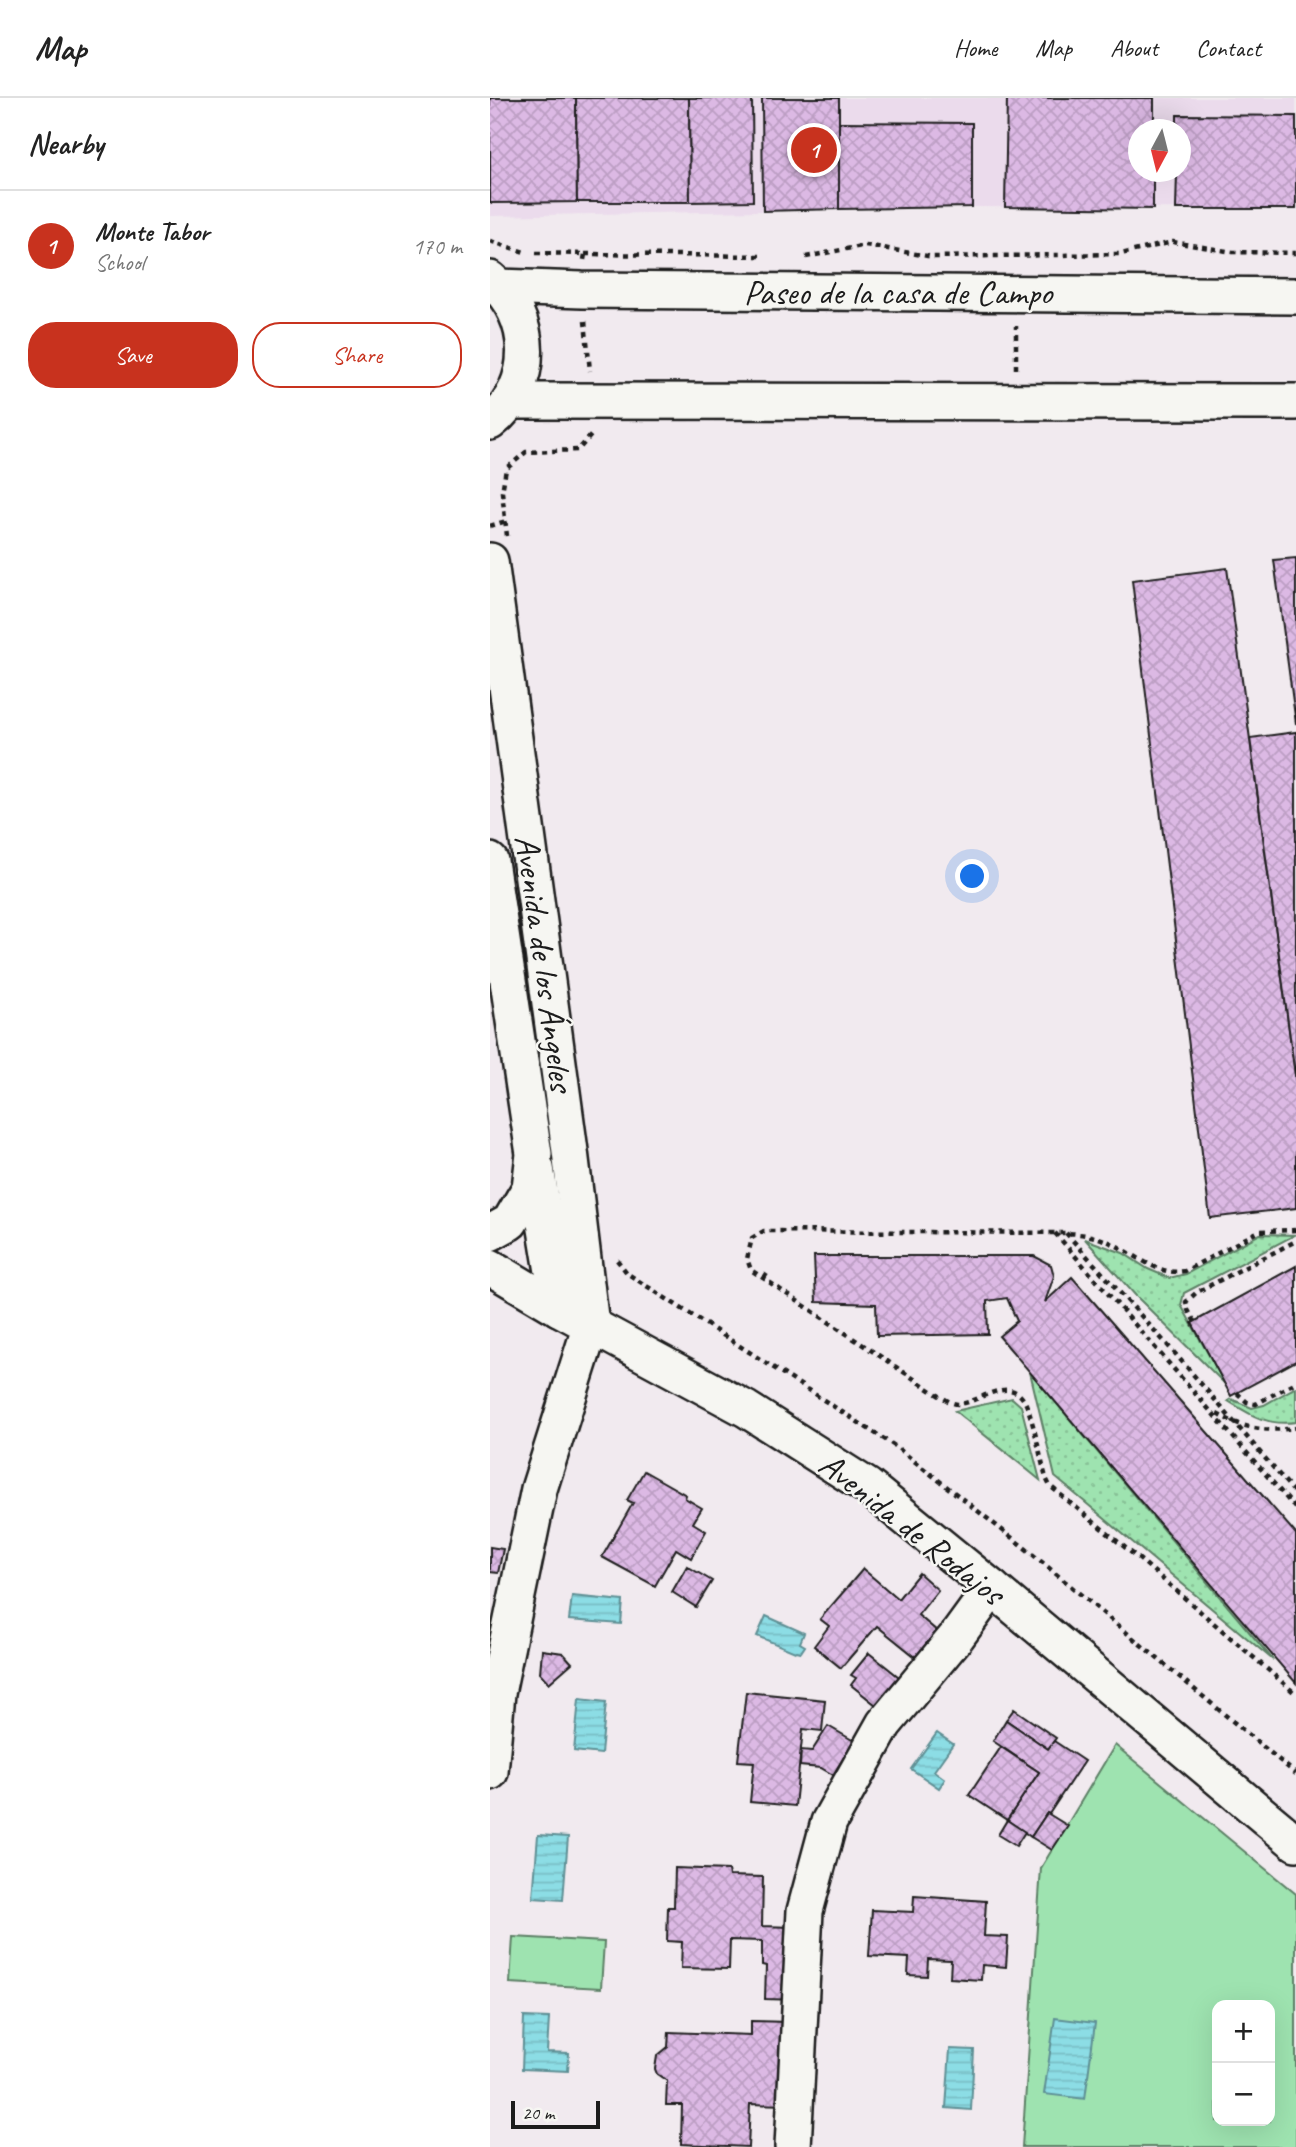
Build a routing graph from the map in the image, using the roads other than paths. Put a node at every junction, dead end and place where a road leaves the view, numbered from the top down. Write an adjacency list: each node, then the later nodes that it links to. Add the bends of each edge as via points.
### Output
1 (495, 283): 2 (street, Paseo de la casa de Campo, via 582,290); 4 (street, via 517,313 525,342 523,373)
2 (1296, 296)
3 (1296, 402): 4 (street, via 593,402)
4 (500, 411)
5 (500, 555): 11 (street, Avenida de los Ángeles)
6 (490, 861): 7 (street, Avenida de los Ángeles)
7 (534, 1154): 8 (street, Avenida de los Ángeles, via 530,1188 510,1222); 10 (street)
8 (490, 1233)
9 (490, 1267): 10 (street, Avenida de Rodajos)
10 (559, 1308): 11 (street, Avenida de Rodajos)
11 (591, 1325): 12 (street, Avenida de Rodajos, via 746,1409 867,1486); 13 (street, via 538,1489 497,1693)
12 (992, 1588): 14 (street, Avenida de Rodajos); 15 (street, via 884,1724 829,1822 805,1911)
13 (490, 1772)
14 (1296, 1843)
15 (793, 2147)

